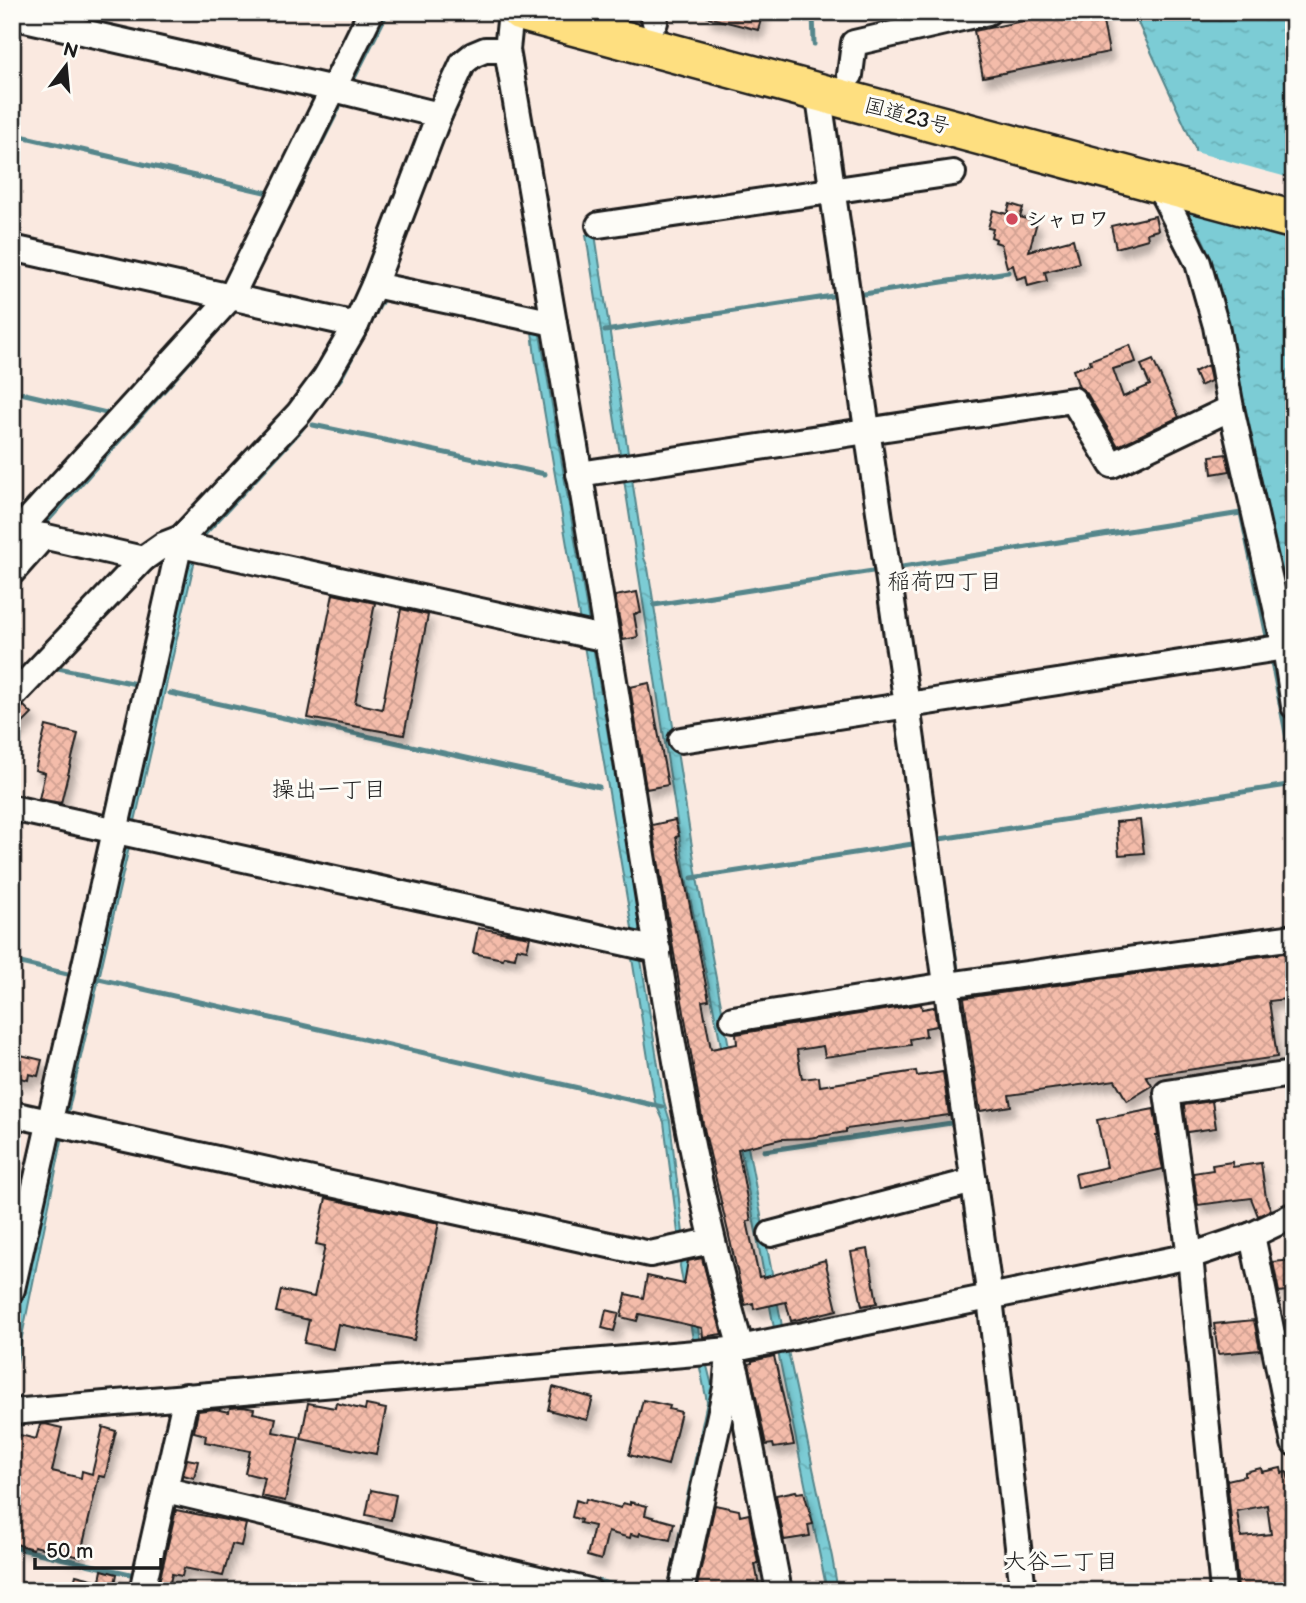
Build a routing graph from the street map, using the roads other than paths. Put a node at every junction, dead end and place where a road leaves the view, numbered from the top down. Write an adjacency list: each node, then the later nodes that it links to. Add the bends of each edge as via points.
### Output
1 (371, 12): 10 (street)
2 (511, 12): 8 (street)
3 (520, 12): 9 (highway, 国道23号)
4 (618, 12): 7 (highway, 国道23号)
5 (988, 12): 9 (street, via 854,43)
6 (12, 16): 10 (street)
7 (654, 17): 9 (highway, 国道23号)
8 (507, 50): 11 (street, via 485,50 463,62); 21 (street)
9 (834, 83): 13 (highway, 国道23号); 14 (street)
10 (340, 91): 11 (street); 20 (street)
11 (439, 116): 19 (street)
12 (953, 173): 14 (street)
13 (1168, 178): 15 (highway, 国道23号); 16 (highway, 国道23号); 23 (street, via 1216,326)
14 (832, 191): 17 (street); 24 (street)
15 (1294, 196)
16 (1294, 220)
17 (599, 225)
18 (12, 248): 20 (street)
19 (374, 285): 21 (street); 22 (street)
20 (237, 298): 22 (street); 26 (street)
21 (540, 320): 25 (street)
22 (356, 325): 27 (street, via 299,413)
23 (1231, 408): 24 (street, via 1112,465 1073,400); 31 (street)
24 (866, 431): 25 (street); 33 (street)
25 (579, 474): 30 (street)
26 (28, 532): 28 (street); 29 (street)
27 (188, 544): 28 (street, via 163,545); 30 (street); 37 (street)
28 (143, 559): 32 (street)
29 (12, 572)
30 (592, 635): 39 (street)
31 (1285, 647): 33 (street); 34 (street)
32 (12, 697)
33 (907, 705): 35 (street); 40 (street)
34 (1294, 706)
35 (681, 740)
36 (12, 808): 37 (street)
37 (123, 833): 39 (street); 44 (street)
38 (1294, 937): 40 (street)
39 (643, 947): 49 (street, via 683,1109)
40 (947, 985): 41 (street); 45 (street)
41 (733, 1019)
42 (1284, 1074): 50 (street, via 1167,1093)
43 (12, 1114): 44 (street)
44 (57, 1124): 49 (street, via 650,1254); 51 (street)
45 (974, 1181): 47 (street); 52 (street)
46 (1294, 1215): 48 (street)
47 (771, 1234)
48 (1252, 1235): 50 (street); 56 (street)
49 (692, 1246): 53 (street)
50 (1189, 1256): 52 (street); 63 (street)
51 (12, 1289)
52 (990, 1298): 53 (street); 62 (street)
53 (735, 1349): 54 (street); 60 (street); 61 (street)
54 (186, 1396): 55 (street); 57 (street)
55 (12, 1412)
56 (1294, 1443)
57 (166, 1490): 58 (street); 59 (street)
58 (142, 1591)
59 (589, 1591)
60 (681, 1591)
61 (779, 1591)
62 (1023, 1591)
63 (1223, 1591)

